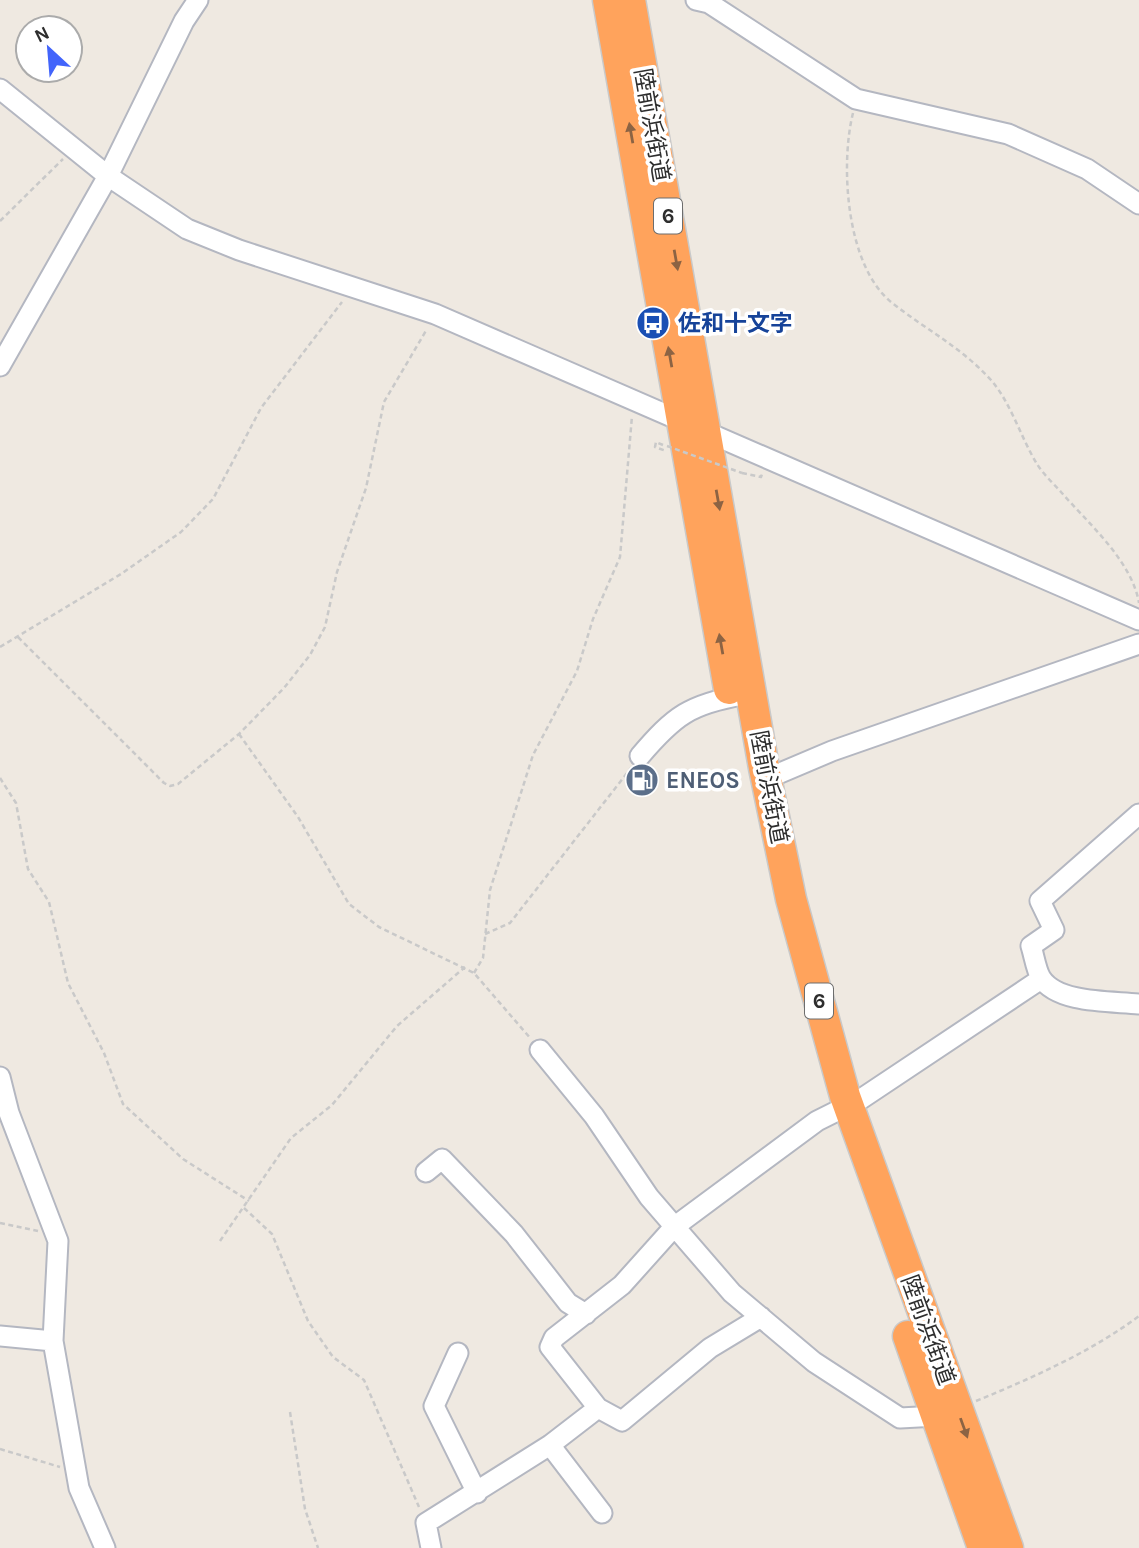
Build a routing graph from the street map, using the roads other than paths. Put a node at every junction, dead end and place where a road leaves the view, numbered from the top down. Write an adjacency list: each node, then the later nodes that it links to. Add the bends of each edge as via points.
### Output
1 (198, 0): 6 (street)
2 (608, 0): 9 (highway, 陸前浜街道 / 6, one-way to 2)
3 (630, 0): 9 (highway, 陸前浜街道 / 6, one-way to 9)
4 (696, 0): 7 (street, via 709,3 856,99 1008,134 1087,169)
5 (0, 89): 6 (street)
6 (108, 176): 8 (street); 9 (street, via 187,229 435,314 633,402)
7 (1139, 204)
8 (0, 366)
9 (685, 434): 10 (street); 12 (highway, 陸前浜街道 / 6)
10 (1139, 620)
11 (1139, 644): 14 (street, via 832,751)
12 (741, 695): 13 (street, via 702,704 672,719); 14 (highway, 陸前浜街道 / 6); 20 (highway, 陸前浜街道 / 6, via 761,852 800,1011)
13 (640, 756)
14 (766, 779): 20 (highway, 陸前浜街道 / 6)
15 (1139, 814): 16 (street, via 1040,901 1054,930 1031,946)
16 (1041, 979): 17 (street, via 1088,1001); 20 (street)
17 (1139, 1004)
18 (540, 1050): 22 (street)
19 (0, 1077): 26 (street, via 56,1236)
20 (839, 1110): 22 (street, via 817,1121); 29 (highway, 陸前浜街道 / 6)
21 (426, 1172): 23 (street, via 442,1159 514,1234 568,1303)
22 (674, 1227): 23 (street, via 622,1285); 24 (street, via 732,1293)
23 (586, 1314): 28 (street, via 554,1338 550,1348)
24 (761, 1317): 28 (street, via 710,1348 622,1421); 29 (street, via 814,1362 900,1418)
25 (0, 1336): 26 (street)
26 (53, 1340): 33 (street, via 79,1488)
27 (458, 1353): 31 (street, via 435,1406)
28 (598, 1408): 30 (street)
29 (947, 1413): 35 (highway, 陸前浜街道 / 6); 36 (highway, 陸前浜街道 / 6, one-way to 36)
30 (550, 1445): 31 (street); 32 (street)
31 (477, 1493): 34 (street, via 426,1523)
32 (602, 1513)
33 (105, 1548)
34 (431, 1548)
35 (984, 1548)
36 (1008, 1548)

